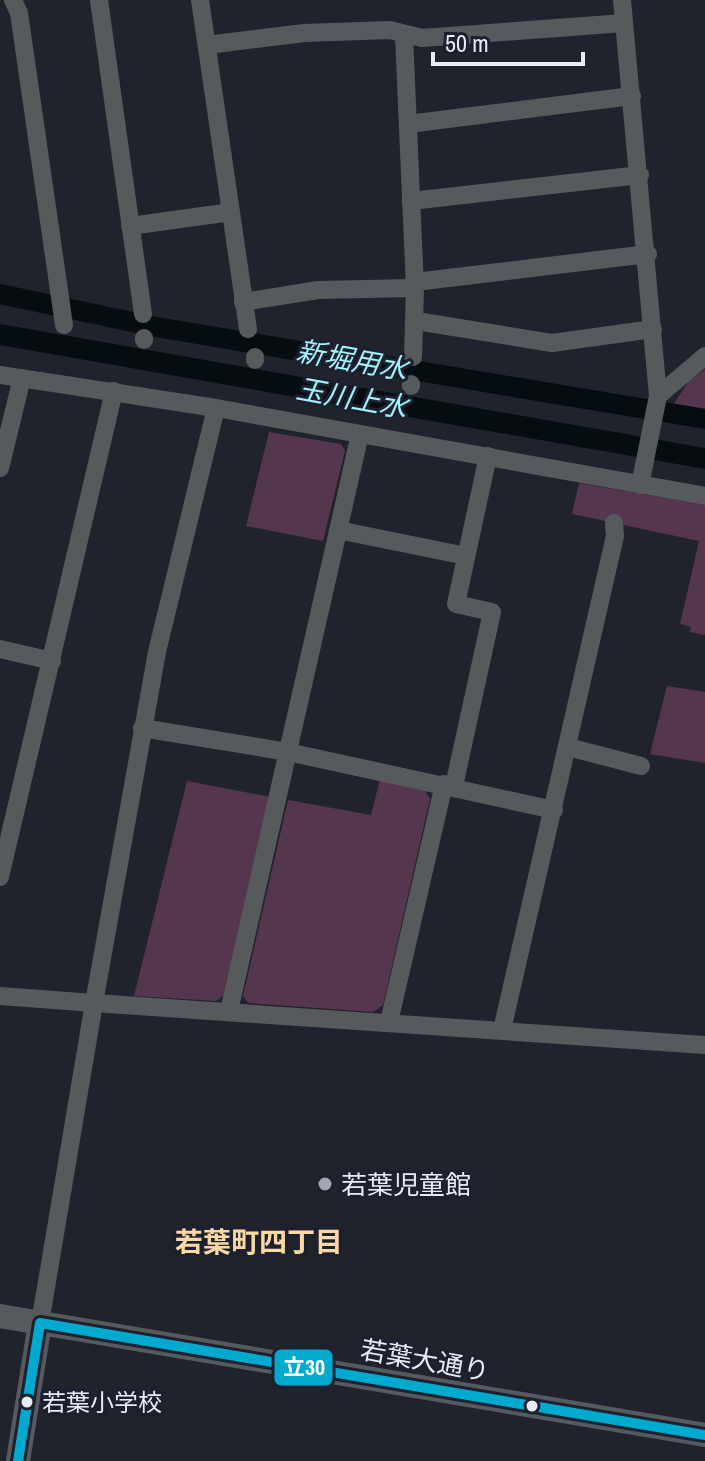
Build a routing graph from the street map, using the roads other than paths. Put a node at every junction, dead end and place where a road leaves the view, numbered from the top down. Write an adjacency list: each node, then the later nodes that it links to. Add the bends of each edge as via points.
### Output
1 (11, 0): 5 (street); 19 (street, via 19,13)
2 (99, 0): 14 (street)
3 (200, 0): 8 (street)
4 (622, 0): 6 (street)
5 (0, 3)
6 (624, 23): 7 (street, via 525,33); 9 (street)
7 (404, 36): 8 (street, via 390,30 304,33); 10 (street)
8 (207, 45): 13 (street)
9 (632, 96): 10 (street); 11 (street)
10 (408, 124): 12 (street)
11 (640, 175): 12 (street); 15 (street)
12 (411, 201): 16 (street)
13 (231, 212): 14 (street); 17 (street)
14 (130, 226): 18 (street)
15 (648, 254): 16 (street); 22 (street)
16 (415, 285): 17 (street, via 318,290); 20 (street)
17 (243, 302): 21 (street)
18 (143, 314)
19 (64, 320)
20 (416, 321): 22 (street, via 552,343); 24 (street)
21 (248, 329)
22 (653, 329): 29 (street)
23 (705, 356): 29 (street)
24 (413, 357)
25 (0, 375): 26 (street)
26 (22, 378): 27 (street); 32 (street)
27 (114, 391): 28 (street); 39 (street)
28 (216, 408): 30 (street); 40 (street)
29 (654, 408): 33 (street)
30 (360, 434): 31 (street); 36 (street)
31 (488, 456): 33 (street); 37 (street)
32 (0, 468)
33 (640, 485): 34 (street)
34 (705, 496)
35 (614, 523): 41 (street)
36 (338, 530): 37 (street); 42 (street)
37 (466, 556): 44 (street, via 456,604 492,612)
38 (0, 649): 39 (street)
39 (52, 661): 46 (street)
40 (142, 728): 42 (street); 48 (street)
41 (568, 747): 43 (street); 45 (street)
42 (288, 752): 44 (street); 49 (street)
43 (641, 766)
44 (449, 785): 45 (street); 50 (street)
45 (554, 810): 51 (street)
46 (0, 877)
47 (0, 996): 48 (street)
48 (94, 1003): 49 (street); 54 (street)
49 (229, 1011): 50 (street)
50 (389, 1022): 51 (street)
51 (502, 1030): 52 (street)
52 (705, 1045)
53 (0, 1316): 54 (street, 若葉大通り)
54 (40, 1323): 55 (street, 若葉大通り); 56 (street)
55 (705, 1435)
56 (18, 1461)

